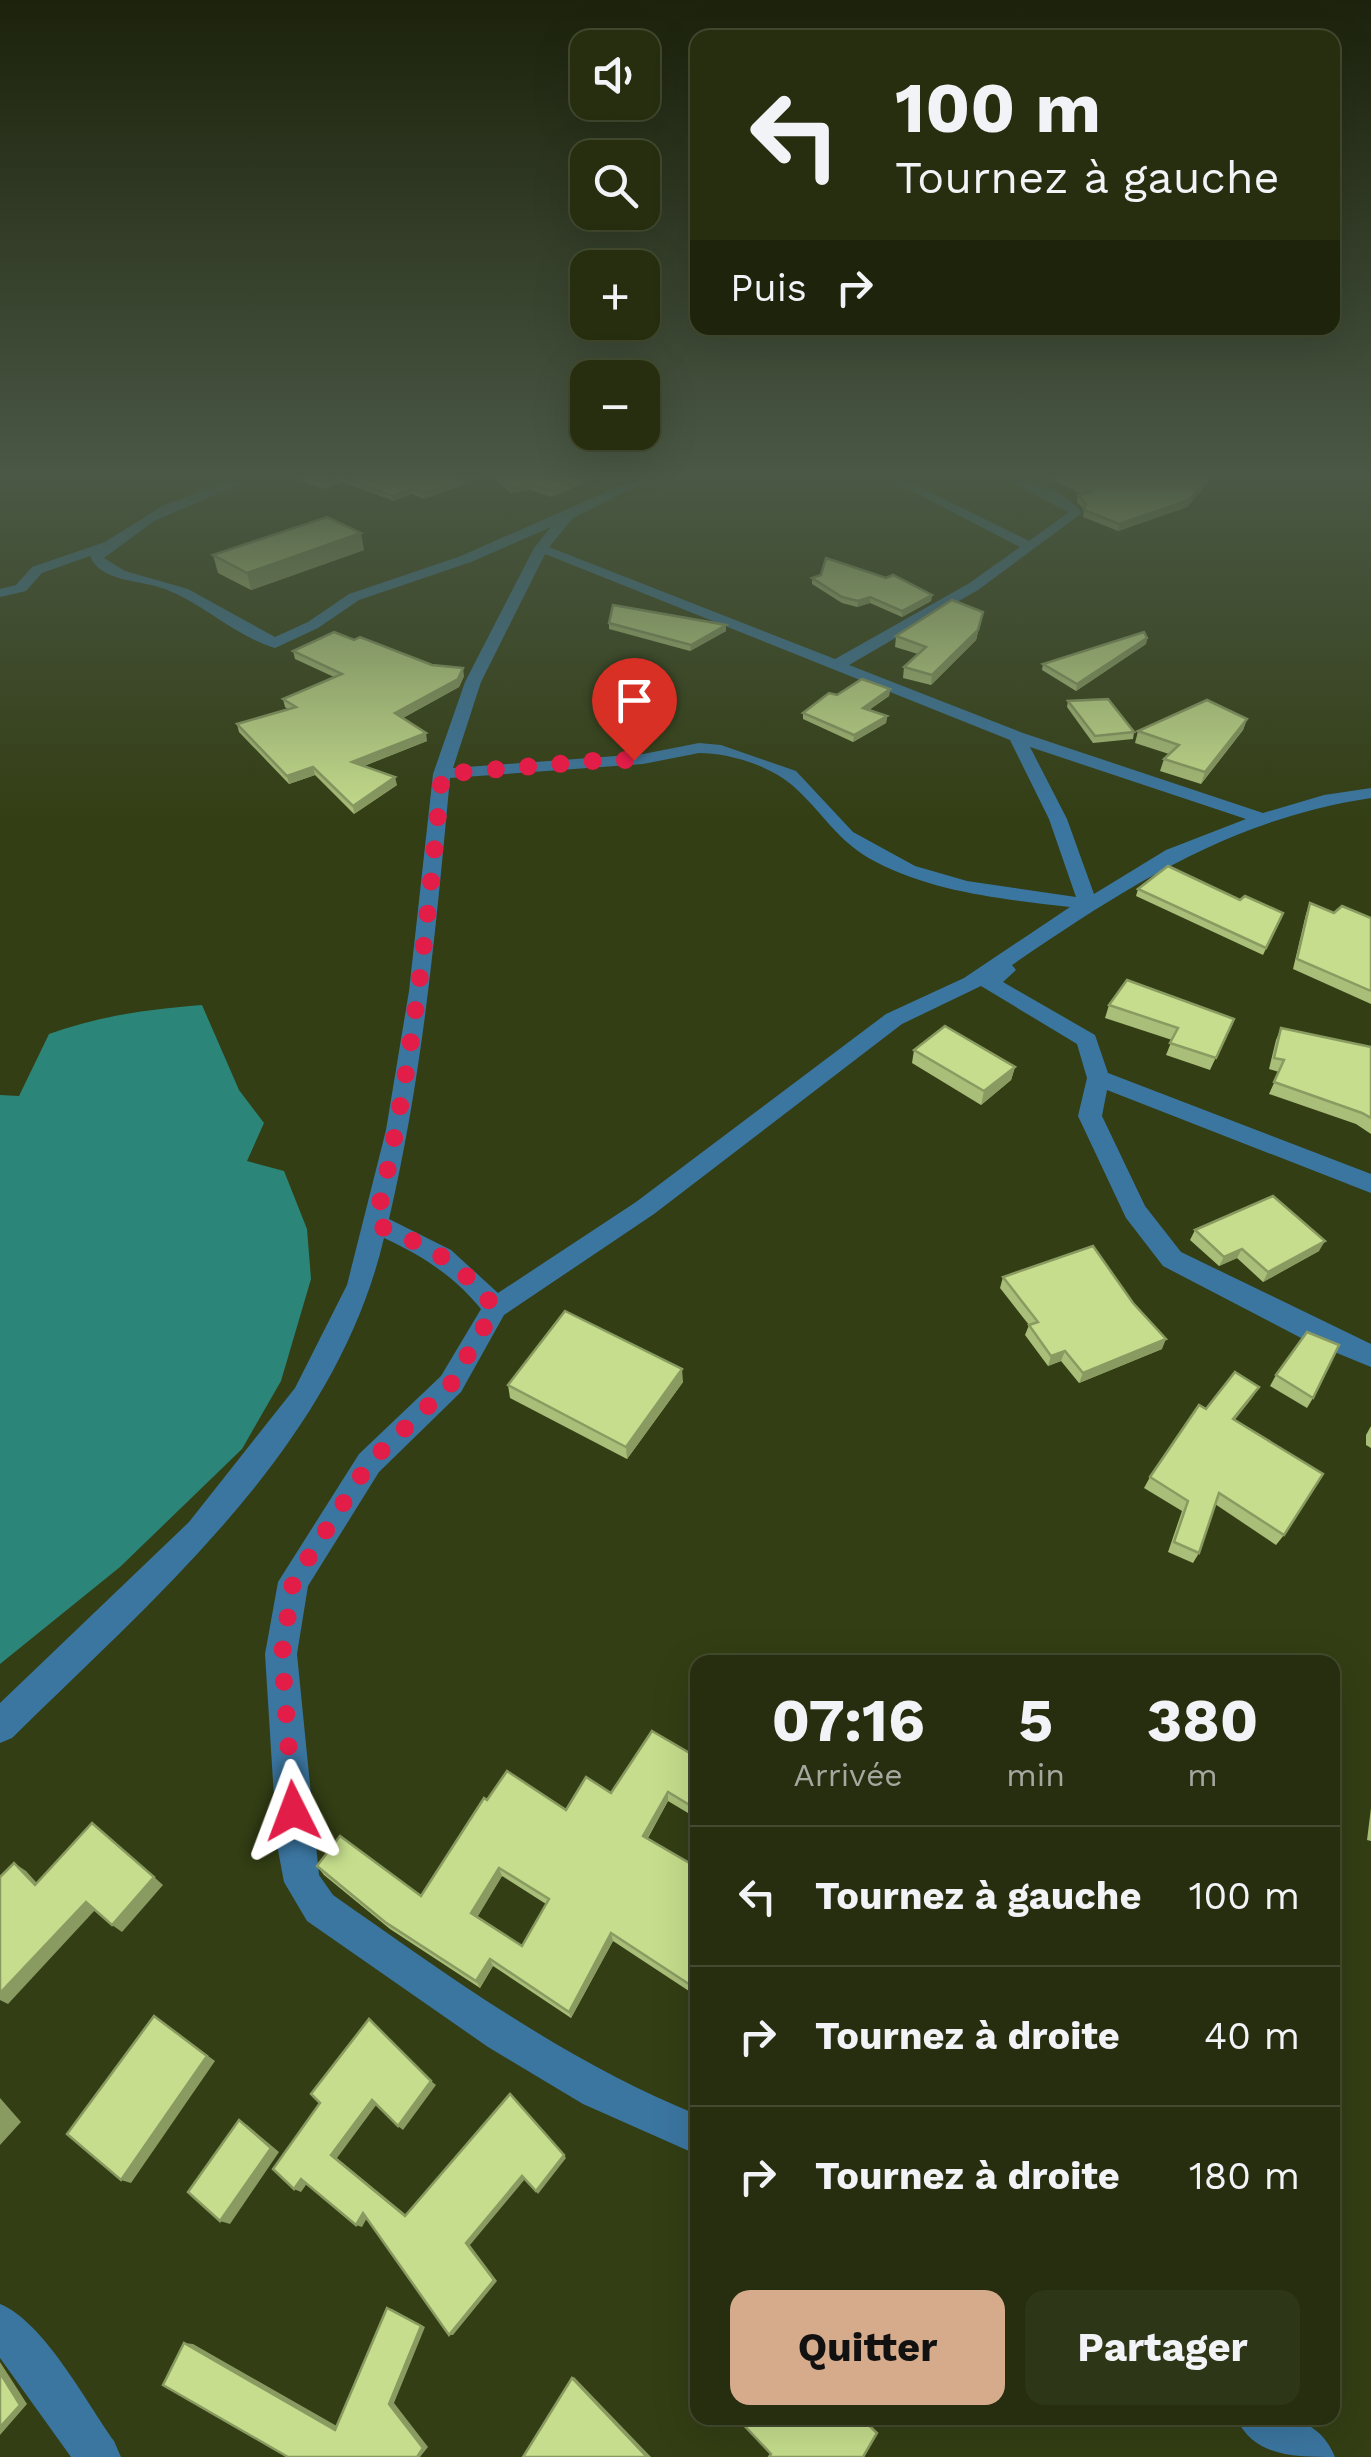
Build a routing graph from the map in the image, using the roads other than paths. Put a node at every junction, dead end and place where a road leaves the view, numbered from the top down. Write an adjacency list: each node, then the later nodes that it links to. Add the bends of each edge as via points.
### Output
1 (185, 592): 2 (street, via 274,643)
2 (369, 592)
3 (520, 592): 8 (street, via 474,682)
4 (652, 592): 6 (street)
5 (964, 592): 6 (street)
6 (836, 665): 7 (street)
7 (1017, 737): 10 (street); 11 (street, via 1058,819)
8 (442, 774): 11 (street, via 720,750 797,780 853,841 884,859 965,886); 14 (street, via 420,991)
9 (1371, 793): 10 (street)
10 (1263, 819): 11 (street, via 1173,854)
11 (1088, 904): 12 (street, via 989,983 1086,1040); 15 (street, via 972,983 894,1019 645,1208)
12 (1098, 1078): 13 (street); 16 (street, via 1090,1116 1135,1211 1172,1259)
13 (1371, 1184)
14 (375, 1224): 15 (street, via 450,1260); 17 (street, via 360,1284 305,1396 200,1532)
15 (495, 1308): 18 (street, via 451,1384 369,1463 293,1582 282,1654 302,1882 320,1908 484,2023 650,2117)
16 (1371, 1356)
17 (0, 1726)
18 (690, 2131)
19 (0, 2326): 21 (street)
20 (1269, 2425): 22 (street)
21 (98, 2457)
22 (1312, 2457)

